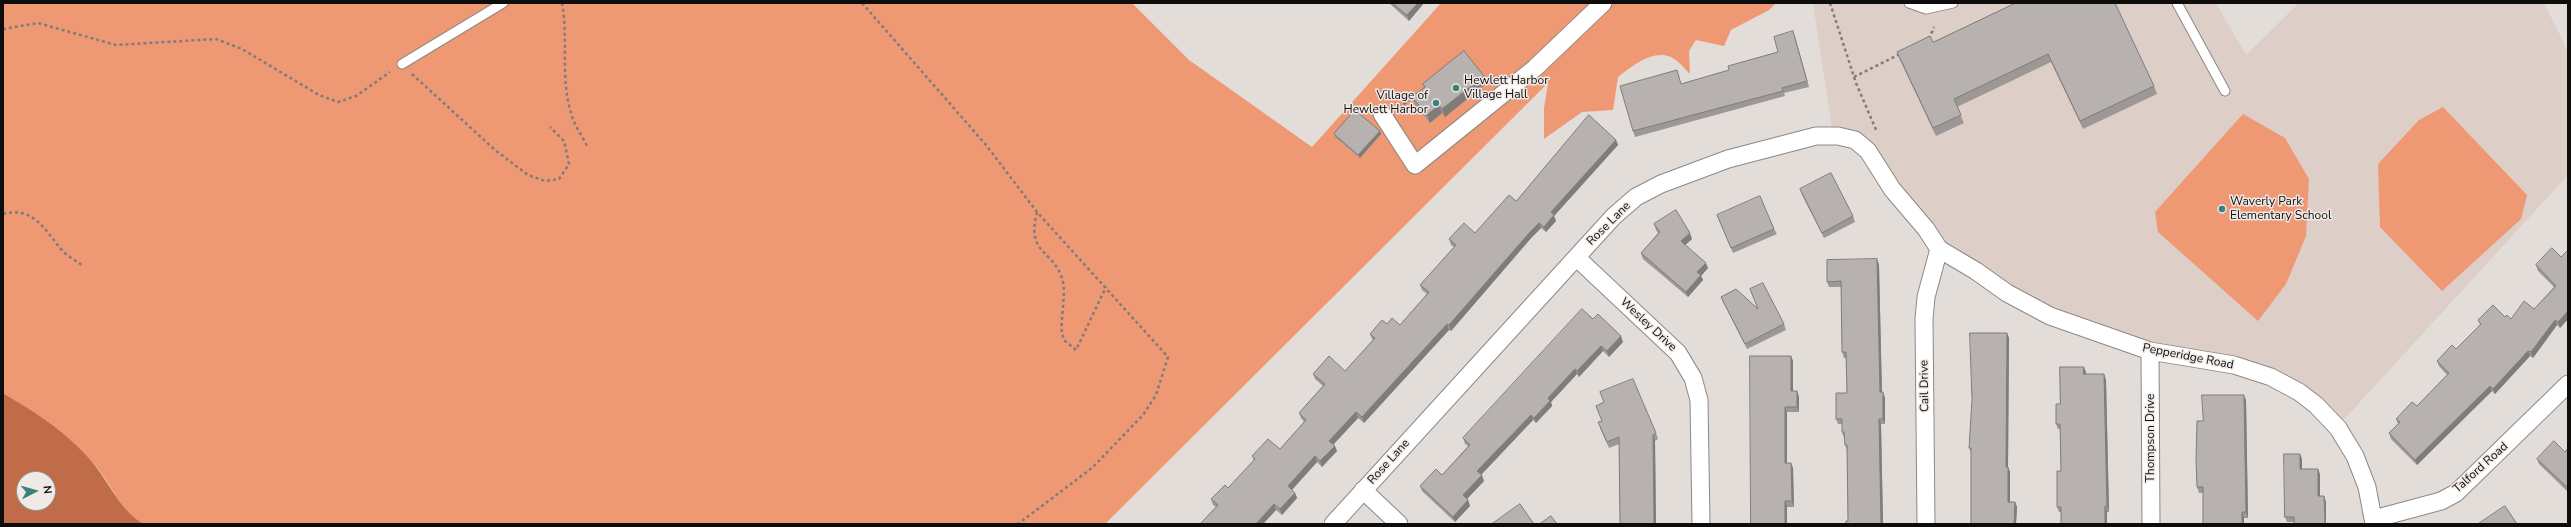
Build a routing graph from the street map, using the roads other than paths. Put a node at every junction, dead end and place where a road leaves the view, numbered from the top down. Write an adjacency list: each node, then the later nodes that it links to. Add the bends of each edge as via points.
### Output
1 (502, 3): 6 (lane)
2 (1603, 3): 8 (street, via 1534,68 1415,165)
3 (1909, 3): 4 (lane, via 1926,9)
4 (1953, 3)
5 (2177, 3): 7 (lane)
6 (402, 64)
7 (2225, 91)
8 (1384, 117)
9 (1939, 249): 10 (street, Rose Lane, via 1926,229 1892,189 1864,146 1847,138 1827,135 1805,138 1728,159 1661,184 1636,197 1614,216); 11 (street, Pepperidge Road, via 2007,293 2050,316); 18 (street, Cail Drive, via 1926,297 1924,319)
10 (1576, 258): 13 (street, Rose Lane); 17 (street, Wesley Drive, via 1678,352 1693,378 1699,400)
11 (2150, 351): 14 (street, Pepperidge Road, via 2234,365 2271,377 2299,392 2338,428 2355,456 2367,487); 19 (street, Thompson Drive)
12 (2567, 387): 14 (street, Talford Road, via 2456,494)
13 (1363, 490): 15 (street, Rose Lane); 16 (street)
14 (2374, 522)
15 (1333, 524)
16 (1399, 524)
17 (1700, 524)
18 (1926, 524)
19 (2151, 524)

